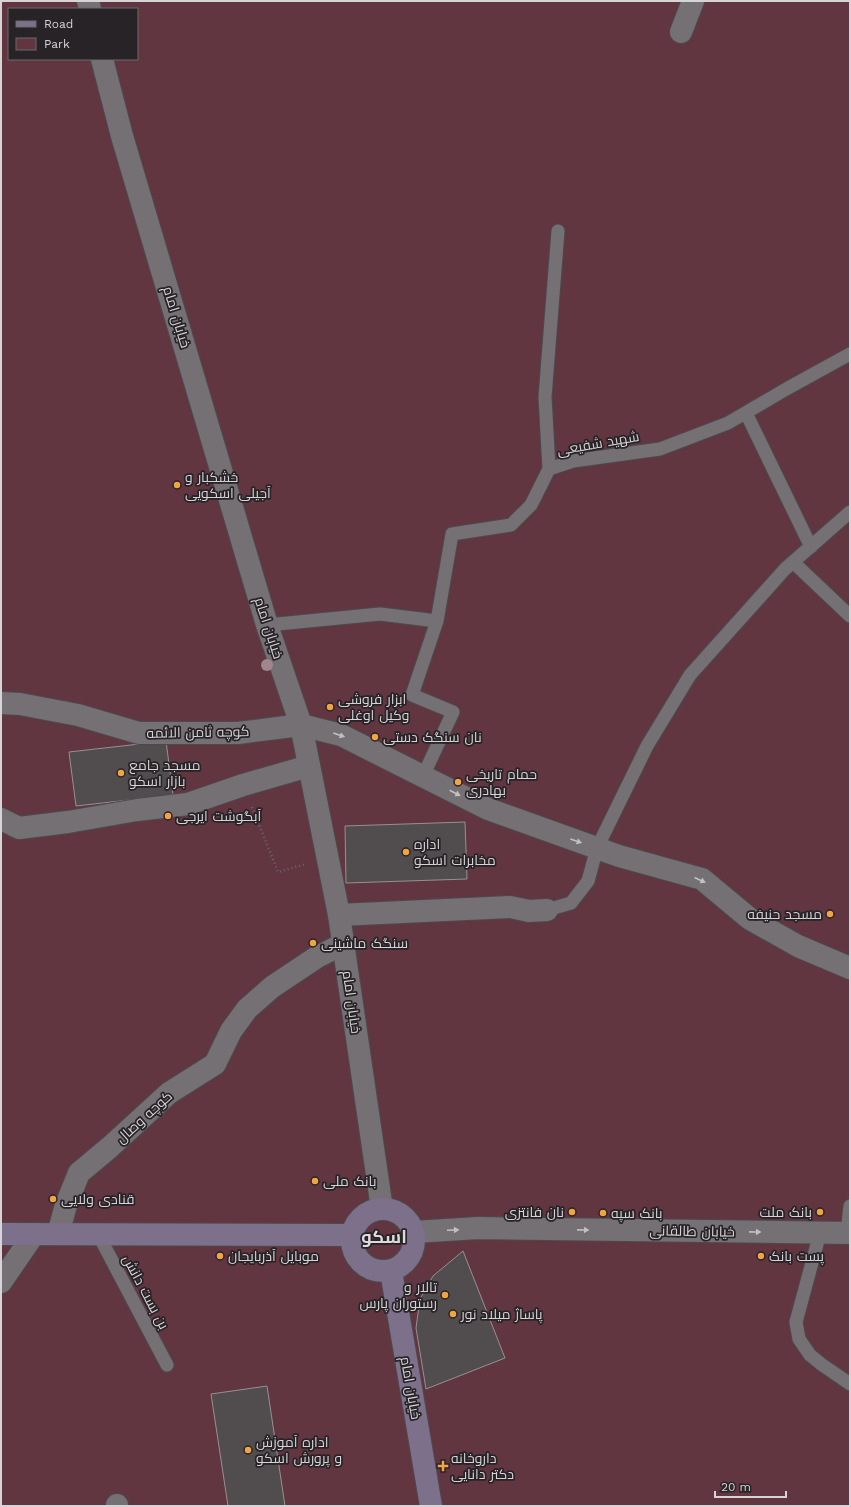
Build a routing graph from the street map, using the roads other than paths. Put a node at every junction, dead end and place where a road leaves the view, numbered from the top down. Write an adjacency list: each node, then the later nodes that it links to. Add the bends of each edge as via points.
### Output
1 (694, 1): 2 (street)
2 (681, 32)
3 (102, 60): 13 (street, خیابان امام, via 122,136)
4 (558, 231): 7 (lane, via 545,398)
5 (850, 354): 6 (lane, شهید شفیعی)
6 (746, 413): 7 (lane, شهید شفیعی, via 728,423 660,449 573,462); 9 (lane)
7 (549, 469): 12 (lane, شهید شفیعی, via 531,505 512,525 452,534)
8 (850, 512): 9 (lane)
9 (811, 547): 10 (lane)
10 (793, 562): 11 (lane); 19 (lane, via 690,675 647,746)
11 (850, 616)
12 (437, 621): 13 (lane, via 380,614); 17 (lane, via 412,694 453,712)
13 (267, 625): 15 (street, خیابان امام)
14 (1, 704): 15 (street, کوچه ثامن الائمه, via 20,704 78,715 139,733 238,733)
15 (301, 725): 16 (street, خیابان امام); 17 (street, one-way to 17, via 341,735)
16 (309, 766): 18 (street, via 188,804 19,828); 21 (street, خیابان امام)
17 (423, 776): 19 (street, one-way to 19, via 488,809)
18 (1, 819)
19 (597, 848): 20 (lane, via 588,881 571,903); 23 (street, one-way to 23, via 702,879 750,919 798,946)
20 (547, 910): 21 (street, via 529,911 510,907)
21 (339, 915): 22 (street, خیابان امام)
22 (343, 944): 25 (street, خیابان امام); 31 (street, کوچه وصال, via 317,957 272,987 247,1009 231,1031 214,1064 169,1093 79,1173)
23 (850, 968)
24 (850, 1206): 28 (lane)
25 (382, 1209): 26 (main road, via 393,1210 402,1215); 33 (main road, via 362,1217)
26 (414, 1232): 27 (street, خیابان طالقانی, one-way to 27, via 478,1228); 34 (main road, via 413,1252 408,1261)
27 (820, 1233): 28 (street, خیابان طالقانی); 37 (lane, via 796,1322 799,1339 810,1355)
28 (848, 1233)
29 (1, 1234): 30 (main road)
30 (34, 1234): 31 (main road); 35 (street)
31 (58, 1234): 32 (main road)
32 (98, 1234): 33 (main road); 36 (lane, بن بست دانش)
33 (352, 1236): 34 (main road, via 352,1246 362,1264 380,1272)
34 (391, 1271): 38 (main road, خیابان امام)
35 (1, 1282)
36 (167, 1365)
37 (850, 1384)
38 (430, 1506)

